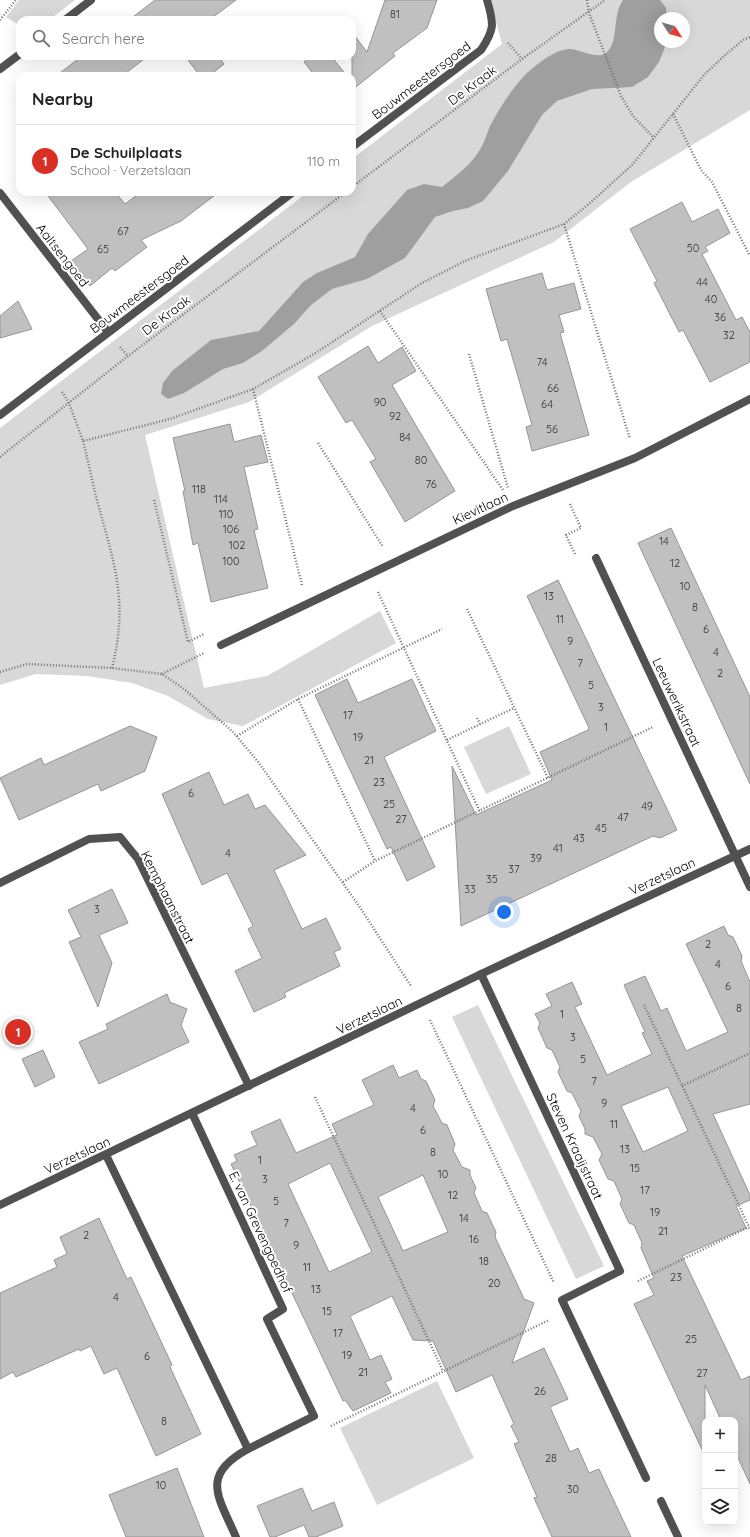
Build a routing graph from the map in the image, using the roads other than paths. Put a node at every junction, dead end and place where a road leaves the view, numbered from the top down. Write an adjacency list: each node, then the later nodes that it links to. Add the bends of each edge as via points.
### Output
1 (91, 0): 3 (street)
2 (487, 0): 6 (street, Bouwmeestersgoed, via 493,20 491,35 481,50)
3 (70, 16)
4 (16, 57): 5 (street)
5 (0, 69)
6 (356, 144)
7 (0, 193): 9 (street, Aaltsengoed)
8 (288, 196): 9 (street, Bouwmeestersgoed)
9 (108, 332): 11 (street, Bouwmeestersgoed)
10 (750, 399): 13 (street, Kievitlaan, via 635,458 513,506)
11 (0, 415)
12 (596, 558): 15 (street, Leeuwerikstraat)
13 (221, 645)
14 (750, 849): 15 (street, Verzetslaan)
15 (735, 856): 17 (street, Leeuwerikstraat); 18 (street, Verzetslaan)
16 (0, 883): 19 (street, Kemphaanstraat, via 89,839 120,838 138,859)
17 (750, 887)
18 (481, 974): 19 (street, Verzetslaan); 24 (street, Steven Kraaijstraat, via 620,1271 562,1300)
19 (249, 1086): 20 (street, Verzetslaan)
20 (192, 1113): 21 (street, Verzetslaan); 23 (street, E. van Grevengoedhof, via 283,1309 267,1319 314,1416)
21 (106, 1155): 22 (street, Verzetslaan); 23 (street)
22 (0, 1205)
23 (248, 1449): 26 (street, via 231,1458 220,1470 217,1484 218,1497)
24 (646, 1478)
25 (661, 1501): 27 (street)
26 (236, 1537)
27 (678, 1537)

